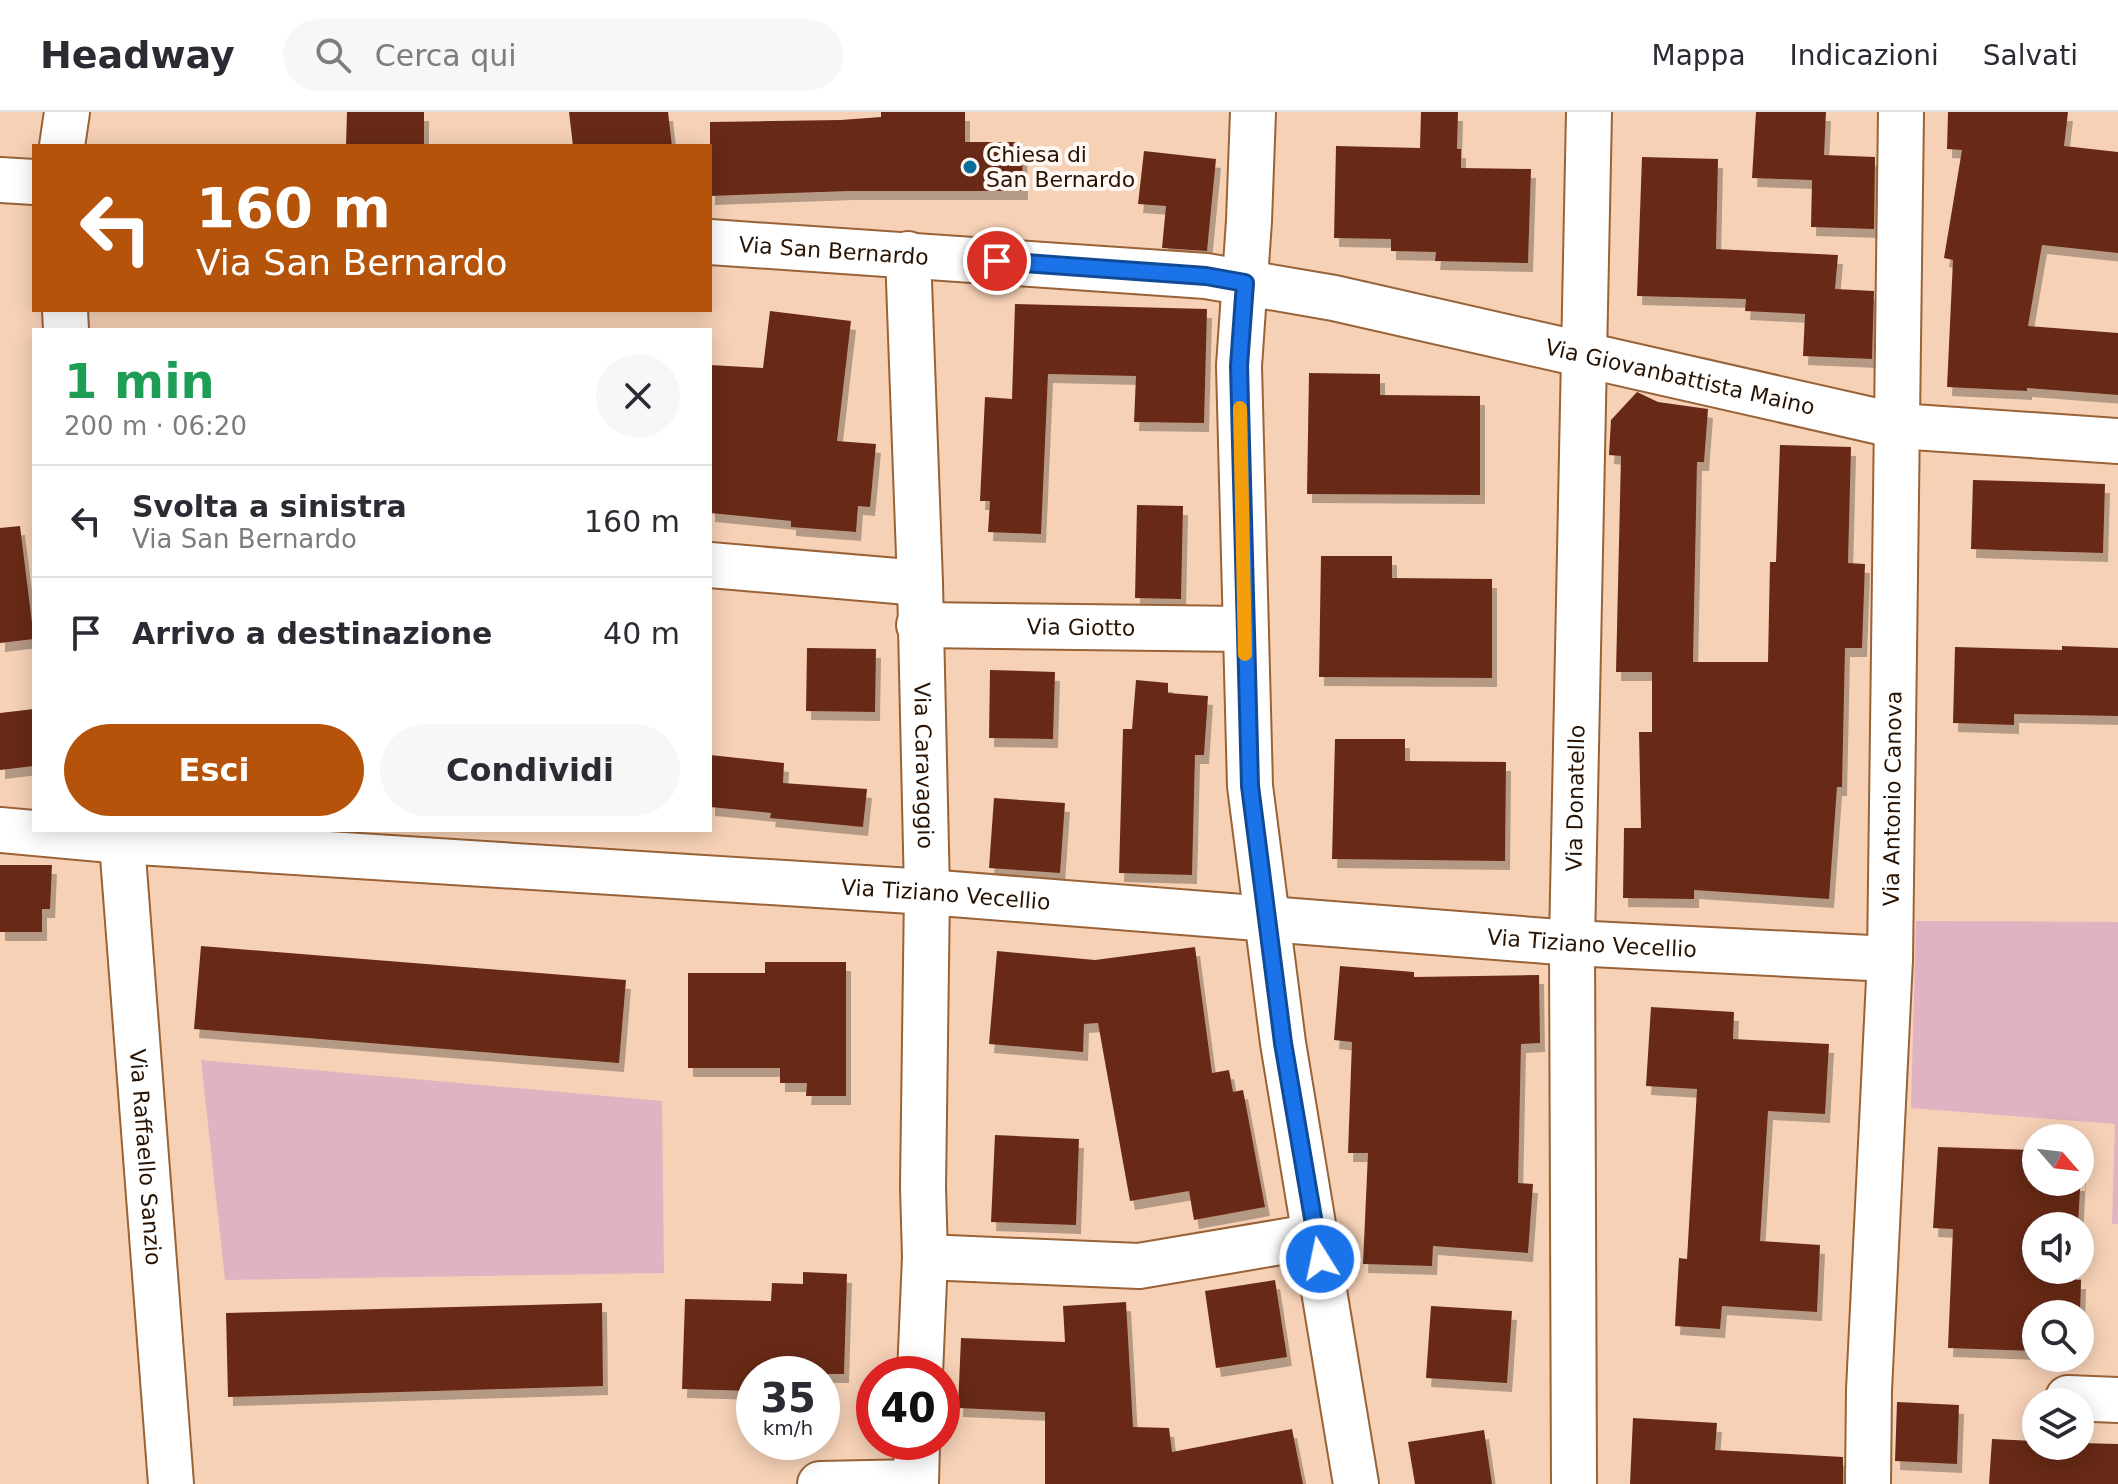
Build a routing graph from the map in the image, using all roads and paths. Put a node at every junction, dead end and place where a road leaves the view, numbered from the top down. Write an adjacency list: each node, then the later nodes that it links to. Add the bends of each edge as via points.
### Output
1 (67, 112): 5 (street)
2 (1253, 112): 10 (street)
3 (1589, 112): 11 (street, Via Donatello)
4 (1901, 112): 12 (street, Via Antonio Canova)
5 (62, 144)
6 (0, 180): 7 (street)
7 (32, 182)
8 (712, 242): 9 (street, Via San Bernardo)
9 (908, 254): 10 (street, Via San Bernardo); 15 (street, Via Caravaggio)
10 (1245, 283): 11 (street, Via Giovanbattista Maino); 16 (street, via 1239,366)
11 (1584, 353): 12 (street, Via Giovanbattista Maino); 23 (street, Via Donatello)
12 (1898, 426): 13 (street, Via Giovanbattista Maino); 24 (street, Via Antonio Canova)
13 (2118, 441)
14 (712, 565): 15 (street, Via Giotto)
15 (920, 604): 16 (street, Via Giotto); 21 (street, Via Caravaggio)
16 (1244, 629): 22 (street, via 1250,786)
17 (0, 830): 18 (street, Via Tiziano Vecellio)
18 (32, 832)
19 (41, 832): 20 (street, Via Tiziano Vecellio)
20 (122, 836): 21 (street, Via Tiziano Vecellio); 31 (street, Via Raffaello Sanzio)
21 (927, 892): 22 (street, Via Tiziano Vecellio); 26 (street, Via Caravaggio)
22 (1267, 920): 23 (street, Via Tiziano Vecellio); 25 (street)
23 (1572, 943): 24 (street, Via Tiziano Vecellio); 34 (street, Via Donatello)
24 (1890, 959): 35 (street, Via Antonio Canova)
25 (1316, 1236): 26 (street, via 1139,1266); 33 (street)
26 (925, 1257): 27 (street, Via Caravaggio)
27 (921, 1356)
28 (2094, 1399): 29 (street)
29 (2118, 1400)
30 (916, 1469): 32 (street)
31 (171, 1484)
32 (820, 1484)
33 (1356, 1484)
34 (1574, 1484)
35 (1868, 1484)

